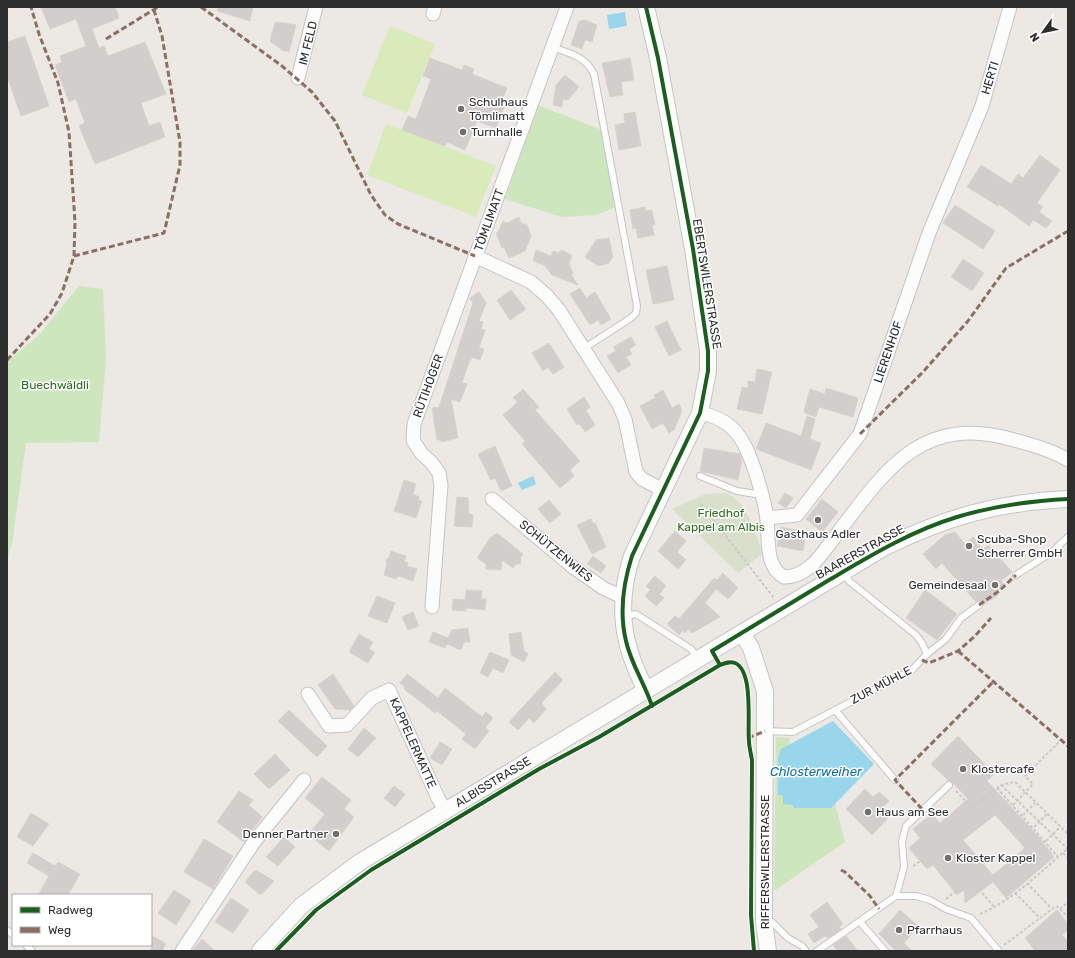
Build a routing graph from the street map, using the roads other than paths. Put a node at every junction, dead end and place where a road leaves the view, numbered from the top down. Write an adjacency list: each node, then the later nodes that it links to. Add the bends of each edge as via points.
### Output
1 (316, 7): 6 (street, IM FELD)
2 (567, 7): 5 (street, TÖMLIMATT)
3 (646, 7): 10 (street, EBERTSWILERSTRASSE, via 707,334 708,371)
4 (1010, 7): 7 (street, HERTI, via 982,106)
5 (552, 47): 8 (street, TÖMLIMATT); 9 (lane, via 580,57 589,64 594,74 636,306 636,313 631,318)
6 (298, 78)
7 (964, 147): 17 (street, LIERENHOF, via 929,233 860,434 796,515)
8 (475, 256): 9 (street, TÖMLIMATT, via 531,282 559,310); 23 (street, RÜTIHOGER, via 414,424 413,440 439,473 441,485)
9 (583, 349): 13 (street, TÖMLIMATT, via 618,403 625,419 636,472 642,479)
10 (700, 413): 13 (street, EBERTSWILERSTRASSE); 14 (street, via 717,417 740,436)
11 (1068, 460): 17 (street, via 1030,444 982,433 940,436 921,444 904,456 868,492 814,564 792,577 784,577 774,569)
12 (700, 476): 14 (lane, via 737,491)
13 (663, 490): 21 (street, EBERTSWILERSTRASSE, via 632,556)
14 (762, 495): 17 (street)
15 (492, 499): 21 (street, SCHÜTZENWIES, via 573,567)
16 (1068, 499): 19 (street, BAARERSTRASSE, via 1015,504 956,517 885,547)
17 (767, 518)
18 (1068, 537): 20 (lane, via 1052,552)
19 (843, 572): 25 (street, BAARERSTRASSE); 26 (lane, via 849,581 916,635)
20 (1016, 575)
21 (622, 598): 24 (street, EBERTSWILERSTRASSE)
22 (978, 605): 26 (lane, ZUR MÜHLE, via 961,618 946,639)
23 (432, 607)
24 (623, 616): 27 (lane, via 636,614 691,649); 28 (street, EBERTSWILERSTRASSE, via 626,641)
25 (742, 633): 27 (street, ALBISSTRASSE); 31 (street, RIFFERSWILERSTRASSE, via 751,648 765,691)
26 (926, 654): 30 (lane, ZUR MÜHLE, via 912,670)
27 (698, 660): 28 (street, ALBISSTRASSE)
28 (646, 690): 35 (street, ALBISSTRASSE)
29 (308, 694): 35 (street, KAPPELERMATTE, via 329,726 347,725 372,698 389,690)
30 (835, 710): 31 (lane, ZUR MÜHLE, via 793,732); 33 (lane)
31 (765, 731): 37 (street, RIFFERSWILERSTRASSE)
32 (304, 780): 41 (street, via 254,842)
33 (895, 780)
34 (949, 785): 36 (lane, via 906,826 902,841 904,867)
35 (445, 810): 42 (street, ALBISSTRASSE, via 341,875 301,906)
36 (896, 896): 38 (lane); 40 (lane, via 916,896 930,900 971,918)
37 (764, 922): 43 (street, RIFFERSWILERSTRASSE); 44 (lane, via 772,922)
38 (860, 922): 39 (lane); 45 (lane)
39 (883, 949): 46 (lane)
40 (998, 950)
41 (182, 951)
42 (260, 951)
43 (768, 951)
44 (806, 951)
45 (817, 951)
46 (875, 951)

